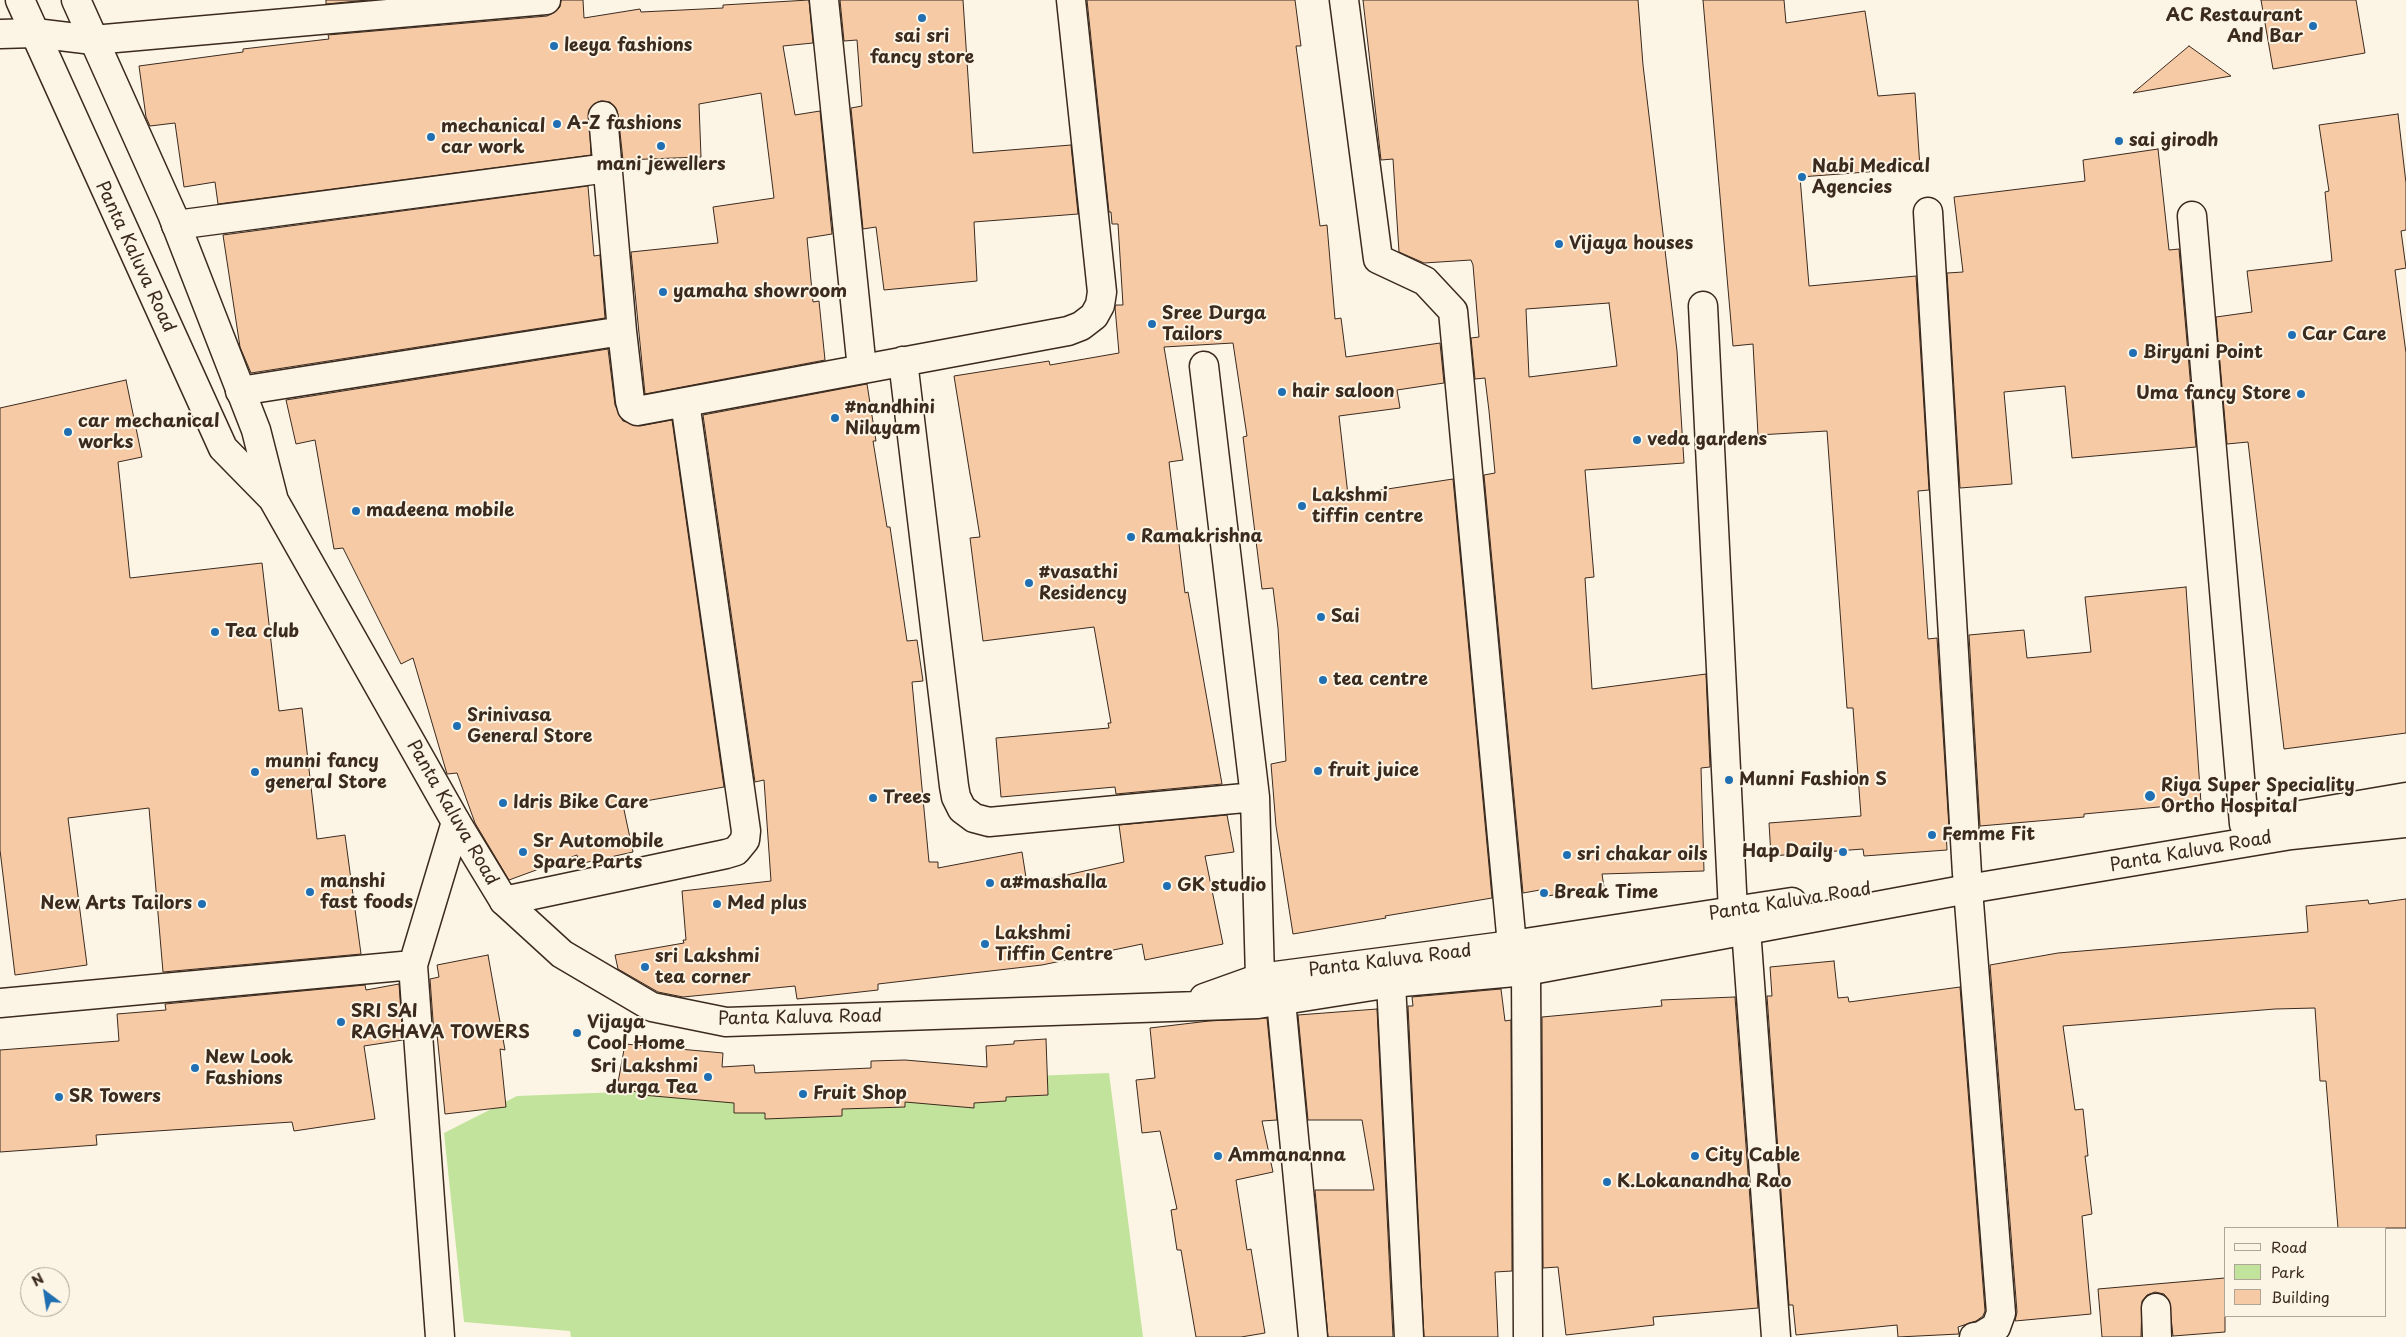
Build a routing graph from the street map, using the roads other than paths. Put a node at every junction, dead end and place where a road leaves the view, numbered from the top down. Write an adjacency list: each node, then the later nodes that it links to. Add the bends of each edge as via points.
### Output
1 (20, 0): 7 (street, Panta Kaluva Road)
2 (76, 0): 9 (street, Panta Kaluva Road)
3 (546, 0): 9 (street)
4 (824, 0): 19 (street)
5 (1071, 0): 17 (street, via 1102,292 1100,305 1094,316 1082,326 1068,331)
6 (1344, 0): 31 (street, via 1378,259 1425,281 1454,311)
7 (35, 33): 8 (street); 9 (street); 22 (street, Panta Kaluva Road, via 223,448)
8 (0, 34)
9 (93, 40): 14 (street, Panta Kaluva Road)
10 (603, 116): 11 (street)
11 (608, 168): 14 (street); 16 (street)
12 (1928, 212): 28 (street)
13 (2192, 216): 27 (street)
14 (176, 225): 20 (street, Panta Kaluva Road)
15 (1703, 306): 30 (street)
16 (622, 330): 20 (street); 21 (street, via 632,408 637,411)
17 (903, 361): 19 (street); 23 (street, via 954,786 962,808 974,818 989,822)
18 (1204, 366): 23 (street)
19 (862, 369): 21 (street)
20 (240, 391): 22 (street, Panta Kaluva Road, via 256,430)
21 (685, 402): 29 (street, via 745,840 736,851 726,854)
22 (273, 499): 25 (street, Panta Kaluva Road)
23 (1255, 797): 35 (street)
24 (2406, 797): 27 (street, Panta Kaluva Road)
25 (456, 822): 29 (street, Panta Kaluva Road); 32 (street)
26 (2406, 823): 28 (street, Panta Kaluva Road, via 2290,835)
27 (2244, 824): 28 (street, Panta Kaluva Road, via 2143,841)
28 (1967, 882): 30 (street, Panta Kaluva Road); 43 (street, via 2001,1314 1996,1327)
29 (504, 901): 35 (street, Panta Kaluva Road, via 562,954 652,1008 726,1022 1176,1008)
30 (1740, 920): 31 (street, Panta Kaluva Road); 33 (street, Panta Kaluva Road); 42 (street)
31 (1512, 946): 35 (street, Panta Kaluva Road)
32 (413, 965): 36 (street); 38 (street)
33 (1526, 971): 34 (street, Panta Kaluva Road); 41 (street)
34 (1391, 984): 35 (street, Panta Kaluva Road); 40 (street)
35 (1266, 994): 39 (street)
36 (0, 1003)
37 (2156, 1308): 44 (street)
38 (440, 1337)
39 (1313, 1337)
40 (1409, 1337)
41 (1528, 1337)
42 (1776, 1337)
43 (1974, 1337)
44 (2157, 1337)

